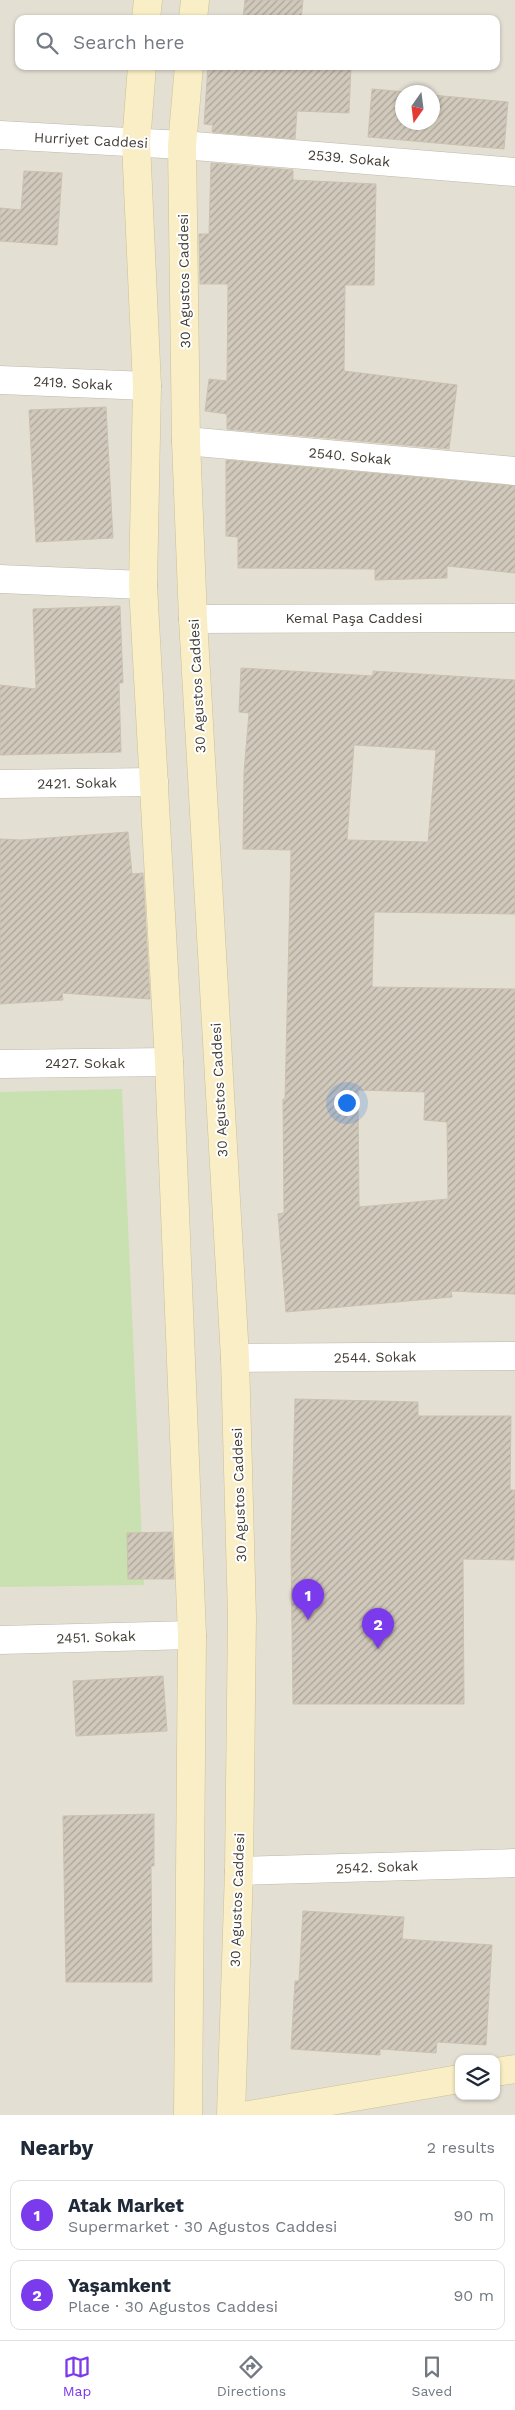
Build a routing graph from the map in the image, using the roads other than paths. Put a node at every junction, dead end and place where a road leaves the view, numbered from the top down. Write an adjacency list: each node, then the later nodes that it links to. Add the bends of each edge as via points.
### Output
1 (148, 0): 3 (main road)
2 (195, 0): 4 (main road)
3 (146, 15)
4 (193, 15)
5 (142, 70): 8 (main road)
6 (189, 70): 9 (main road, 30 Agustos Caddesi)
7 (0, 135): 8 (street, Hurriyet Caddesi)
8 (136, 142): 9 (street, Hurriyet Caddesi); 12 (main road)
9 (182, 145): 10 (street, 2539. Sokak); 13 (main road, 30 Agustos Caddesi)
10 (515, 172)
11 (0, 380): 12 (street, 2419. Sokak)
12 (147, 386): 16 (main road)
13 (186, 441): 14 (street, 2540. Sokak); 18 (main road, 30 Agustos Caddesi)
14 (515, 471)
15 (0, 579): 16 (street)
16 (143, 585): 19 (main road)
17 (515, 618): 18 (street, Kemal Paşa Caddesi)
18 (193, 619): 24 (main road, 30 Agustos Caddesi)
19 (154, 782): 20 (street, 2421. Sokak); 21 (main road)
20 (0, 784)
21 (169, 1062): 22 (street, 2427. Sokak); 25 (main road)
22 (0, 1064)
23 (515, 1356): 24 (street, 2544. Sokak)
24 (235, 1358): 28 (main road, 30 Agustos Caddesi, via 242,1617)
25 (192, 1634): 26 (street, 2451. Sokak); 32 (main road)
26 (0, 1640)
27 (515, 1862): 28 (street, 2542. Sokak)
28 (239, 1871): 33 (main road, 30 Agustos Caddesi)
29 (515, 2069): 30 (main road)
30 (500, 2071)
31 (455, 2080): 34 (main road)
32 (188, 2115)
33 (231, 2115)
34 (249, 2115)

